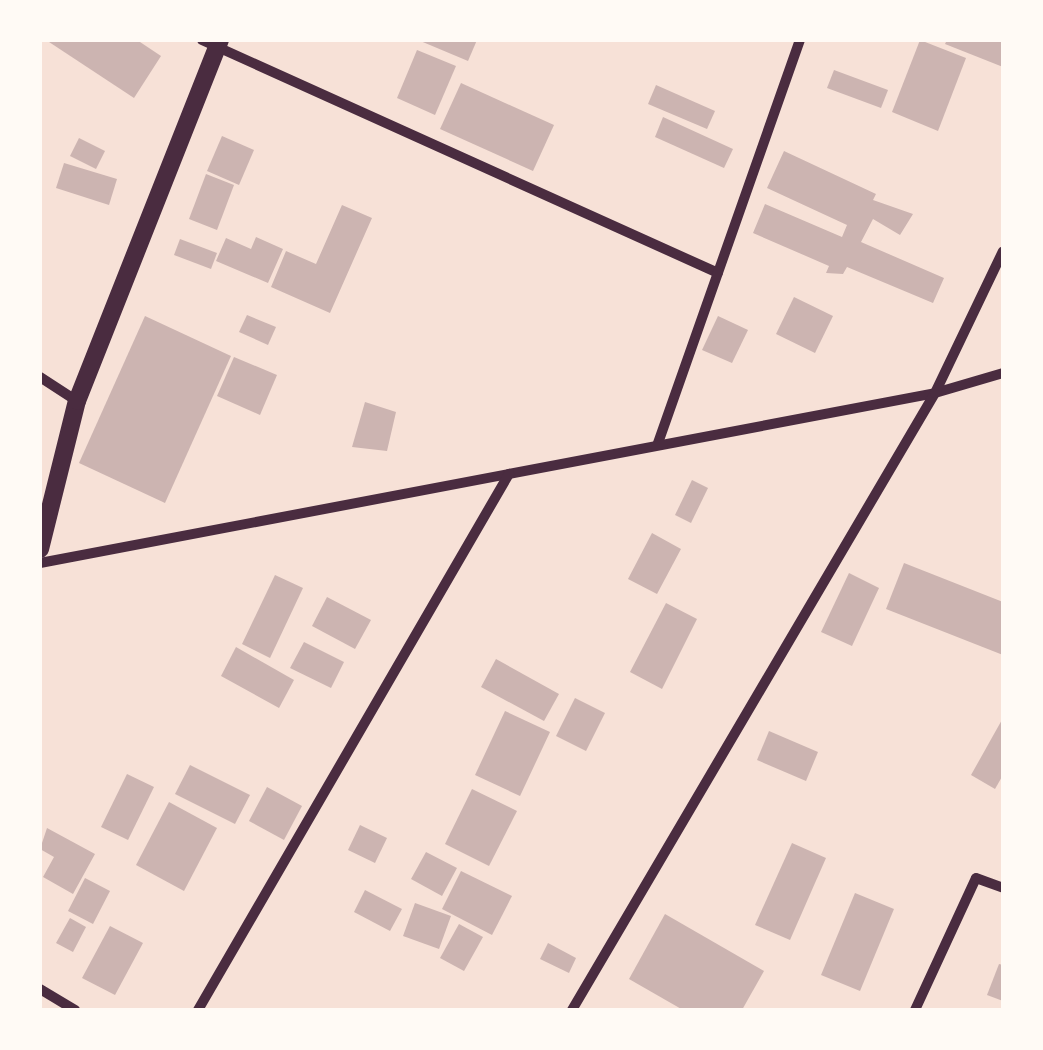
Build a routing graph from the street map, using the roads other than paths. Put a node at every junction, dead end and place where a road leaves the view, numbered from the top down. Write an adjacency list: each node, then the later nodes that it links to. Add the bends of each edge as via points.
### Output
1 (800, 40): 4 (street)
2 (213, 43): 4 (street); 8 (street)
3 (1003, 251): 7 (street)
4 (718, 273): 9 (street)
5 (1003, 374): 7 (street)
6 (40, 376): 8 (street)
7 (935, 393): 9 (street); 17 (street)
8 (76, 401): 11 (street)
9 (658, 443): 10 (street)
10 (509, 474): 12 (street); 16 (street)
11 (40, 549)
12 (40, 563)
13 (1003, 888): 18 (street, via 976,878)
14 (40, 989): 15 (street)
15 (75, 1010)
16 (198, 1010)
17 (572, 1010)
18 (916, 1010)

